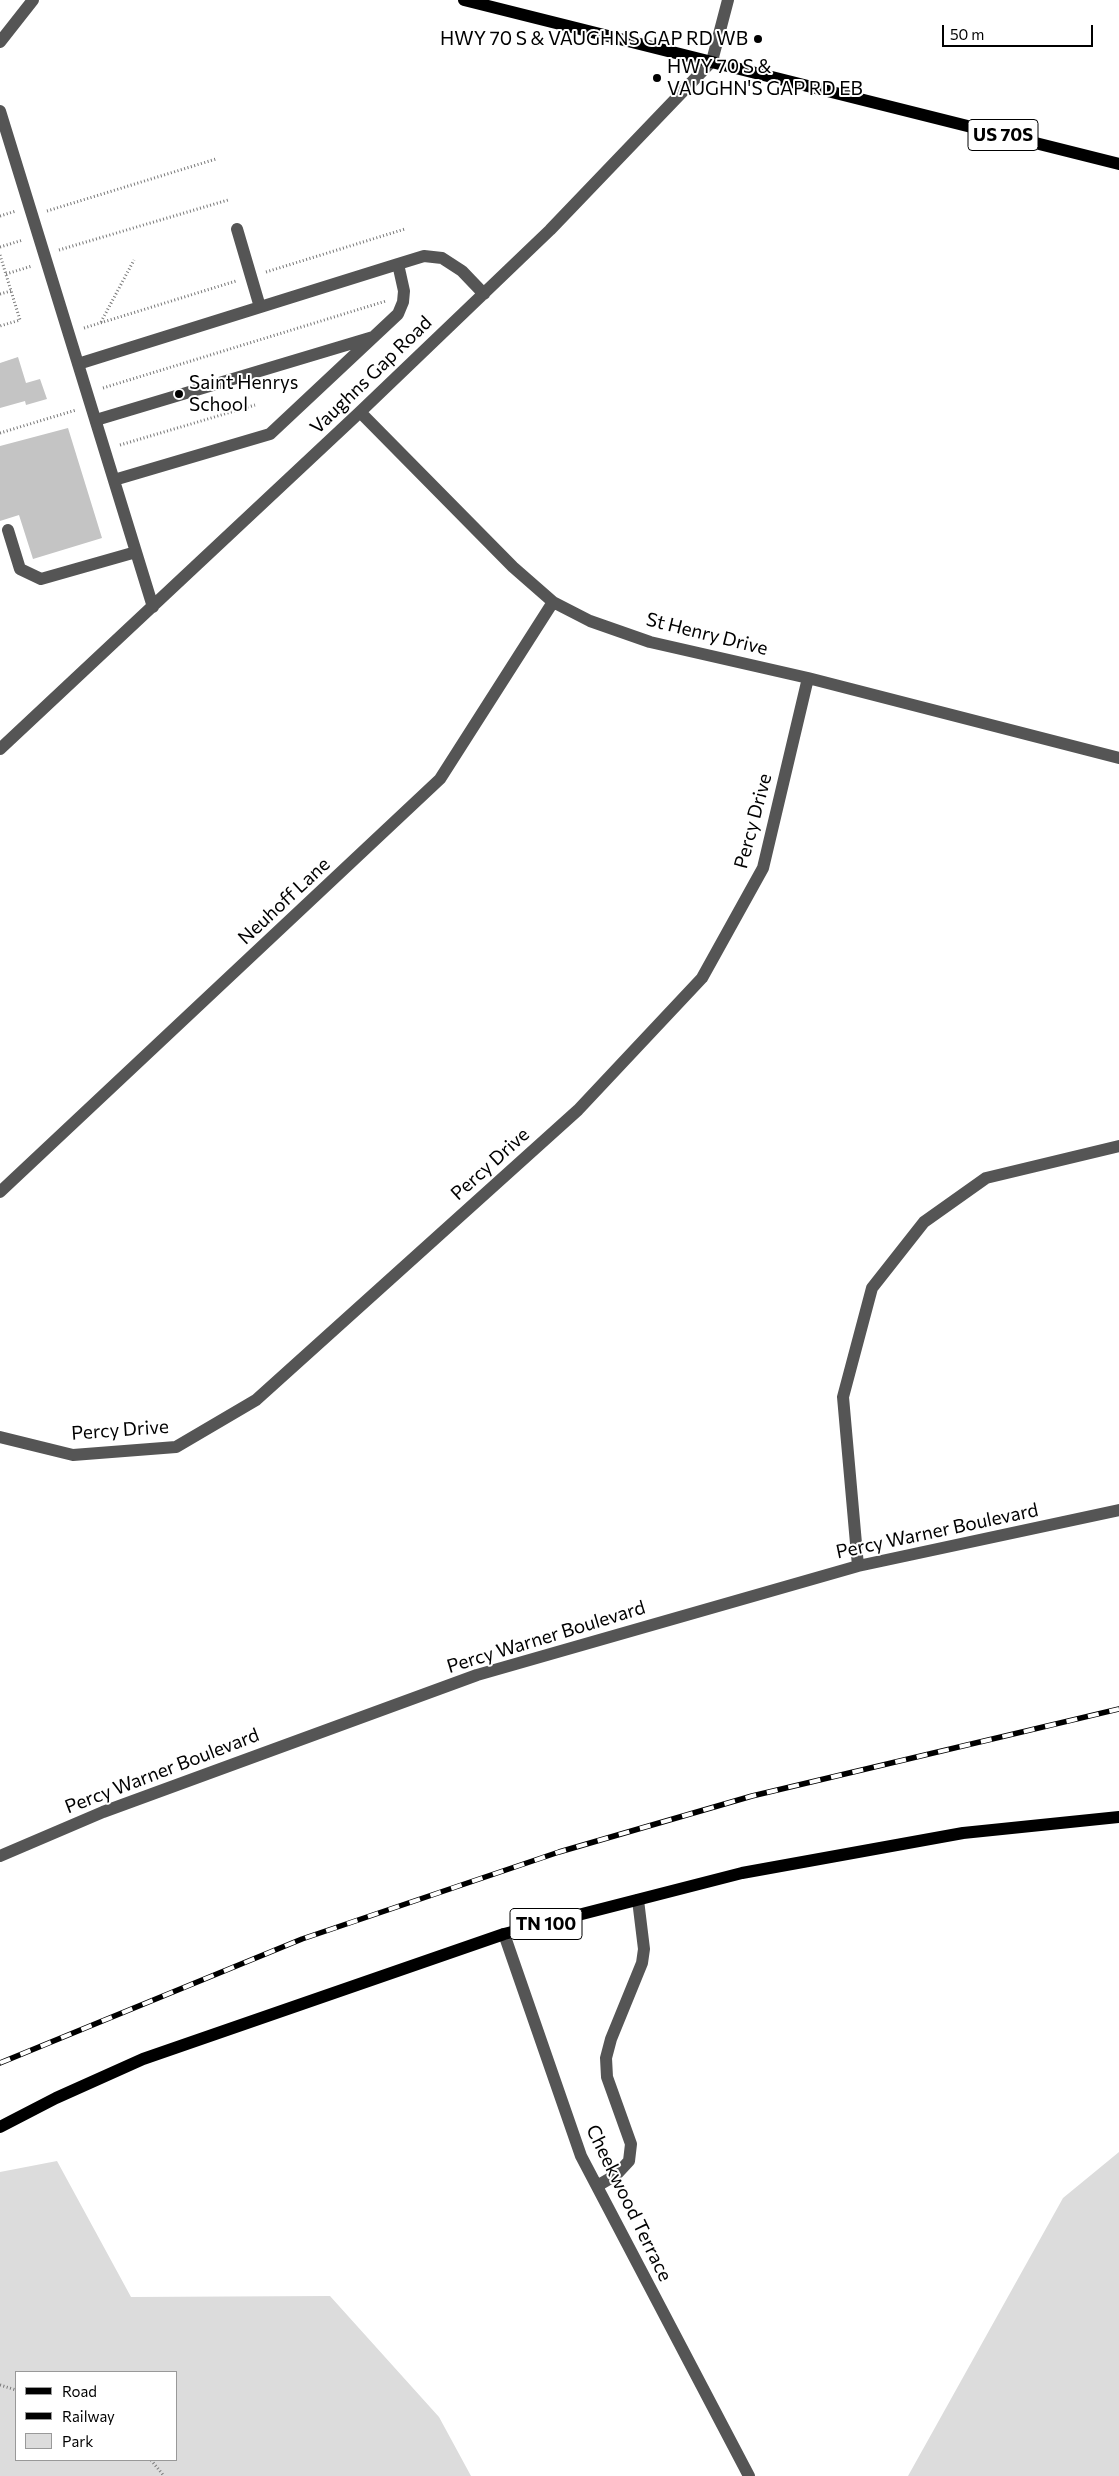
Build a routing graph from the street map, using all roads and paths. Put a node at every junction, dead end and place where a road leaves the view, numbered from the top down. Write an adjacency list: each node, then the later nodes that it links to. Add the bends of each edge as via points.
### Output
1 (34, 0): 4 (street)
2 (464, 0): 5 (main road, US 70S)
3 (728, 0): 5 (street, Vaughns Gap Road)
4 (0, 42)
5 (712, 61): 8 (main road, US 70S); 26 (street, Vaughns Gap Road)
6 (0, 111): 11 (street)
7 (216, 159): 11 (path)
8 (1119, 164)
9 (228, 200): 18 (path)
10 (16, 211): 12 (path)
11 (32, 215): 18 (street)
12 (0, 216)
13 (405, 229): 23 (path)
14 (237, 230): 23 (street)
15 (25, 240): 16 (path)
16 (0, 247)
17 (0, 255): 22 (path)
18 (44, 255): 31 (street)
19 (134, 260): 29 (path)
20 (398, 264): 26 (street, via 424,256 442,258 462,271); 27 (street); 28 (street)
21 (33, 266): 22 (path)
22 (6, 274): 24 (path)
23 (251, 276): 28 (street); 29 (path)
24 (11, 291): 25 (path); 30 (path, via 20,320)
25 (0, 294)
26 (484, 294): 37 (street, Vaughns Gap Road)
27 (404, 296): 32 (street, via 398,314); 34 (path)
28 (260, 307): 33 (street)
29 (100, 322): 31 (path)
30 (0, 326)
31 (69, 334): 33 (street)
32 (376, 336): 38 (street); 41 (street, via 270,434)
33 (78, 364): 34 (street)
34 (87, 392): 38 (street)
35 (255, 405): 40 (path)
36 (77, 410): 39 (path)
37 (360, 412): 44 (street, St Henry Drive); 45 (street, Vaughns Gap Road)
38 (96, 420): 40 (street)
39 (0, 433)
40 (105, 449): 41 (street)
41 (114, 480): 43 (street)
42 (8, 530): 43 (street, via 20,569 41,579)
43 (136, 552): 45 (street)
44 (553, 602): 46 (street, St Henry Drive, via 590,620 650,642); 50 (street, Neuhoff Lane, via 440,780)
45 (153, 607): 47 (street, Vaughns Gap Road)
46 (808, 678): 48 (street, St Henry Drive); 51 (street, Percy Drive, via 763,868 702,978 578,1110 256,1400 176,1447 73,1455)
47 (0, 749)
48 (1119, 758)
49 (1119, 1146): 53 (street, via 986,1178 924,1222 872,1288 843,1397)
50 (0, 1192)
51 (0, 1437)
52 (1119, 1510): 53 (street, Percy Warner Boulevard)
53 (858, 1566): 55 (street, Percy Warner Boulevard, via 477,1675 103,1812)
54 (1119, 1817): 56 (main road, TN 100, via 963,1833 742,1874)
55 (0, 1856)
56 (638, 1900): 57 (main road, TN 100); 59 (street, via 644,1949 642,1963 606,2058 607,2078 631,2144 629,2161 616,2175)
57 (504, 1934): 58 (main road, TN 100, via 143,2060 56,2098); 59 (street, Cheekwood Terrace, via 581,2156)
58 (0, 2127)
59 (597, 2186): 64 (street, Cheekwood Terrace)
60 (0, 2385): 61 (path)
61 (15, 2390)
62 (152, 2461): 63 (path)
63 (164, 2476)
64 (749, 2476)

